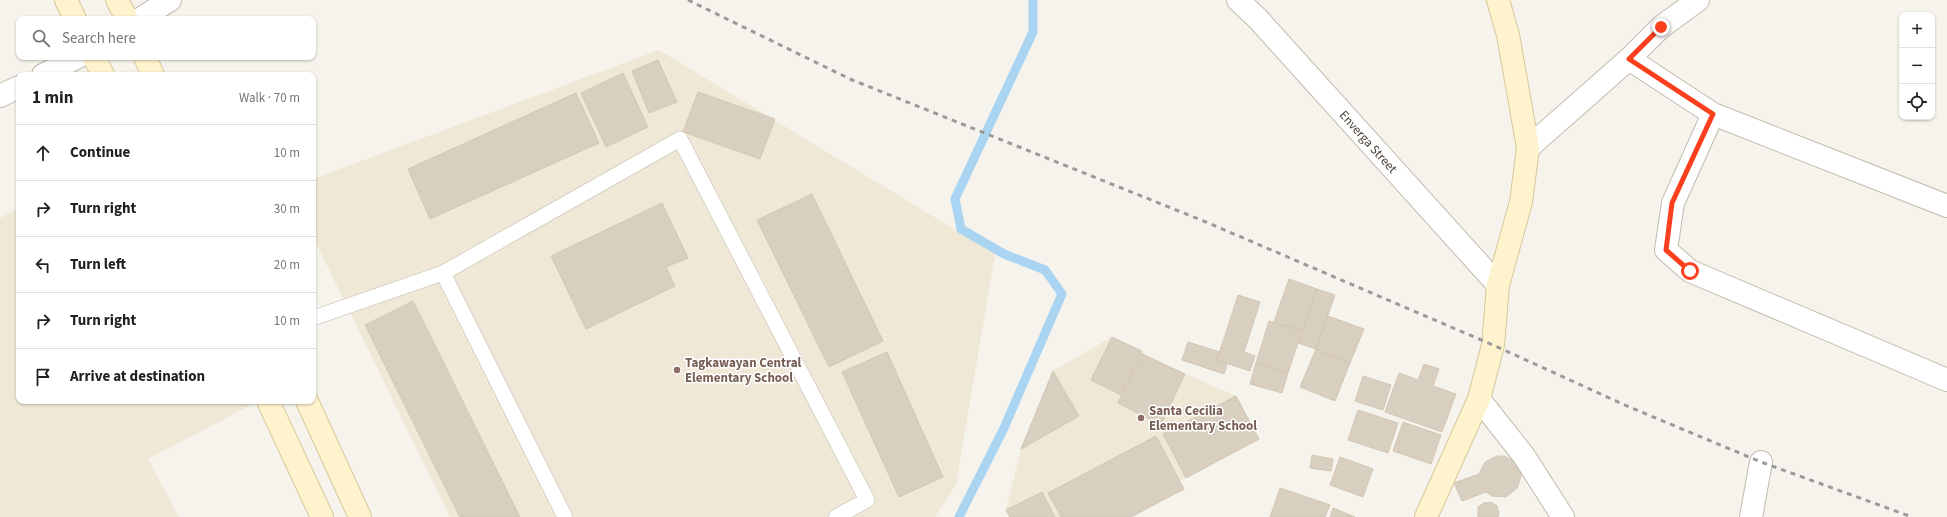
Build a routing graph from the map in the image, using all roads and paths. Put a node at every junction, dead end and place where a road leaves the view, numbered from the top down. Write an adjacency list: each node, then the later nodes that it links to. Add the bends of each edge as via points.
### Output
1 (66, 0): 7 (main road)
2 (118, 0): 8 (main road)
3 (170, 0): 9 (street)
4 (1238, 0): 23 (street, Enverga Street)
5 (1498, 0): 20 (main road, via 1508,35)
6 (1698, 0): 10 (street, via 1661,27)
7 (74, 16)
8 (126, 16)
9 (145, 16)
10 (1629, 59): 19 (street); 20 (street)
11 (72, 60): 14 (street)
12 (96, 60): 15 (main road)
13 (146, 60): 16 (main road)
14 (49, 72)
15 (102, 72)
16 (152, 72)
17 (16, 88): 18 (street)
18 (0, 96)
19 (1713, 114): 21 (street); 25 (street, via 1672,203 1666,250 1690,271)
20 (1528, 148): 23 (main road, via 1521,202)
21 (1947, 206)
22 (443, 273): 24 (lane); 32 (lane); 33 (lane, via 680,139 868,500)
23 (1498, 285): 26 (main road, via 1493,345)
24 (316, 317)
25 (1947, 380)
26 (1479, 399): 34 (main road); 35 (street, via 1524,456)
27 (269, 404): 30 (main road)
28 (308, 404): 31 (main road)
29 (1761, 462): 36 (street)
30 (322, 517)
31 (360, 517)
32 (565, 517)
33 (836, 517)
34 (1426, 517)
35 (1563, 517)
36 (1751, 517)

